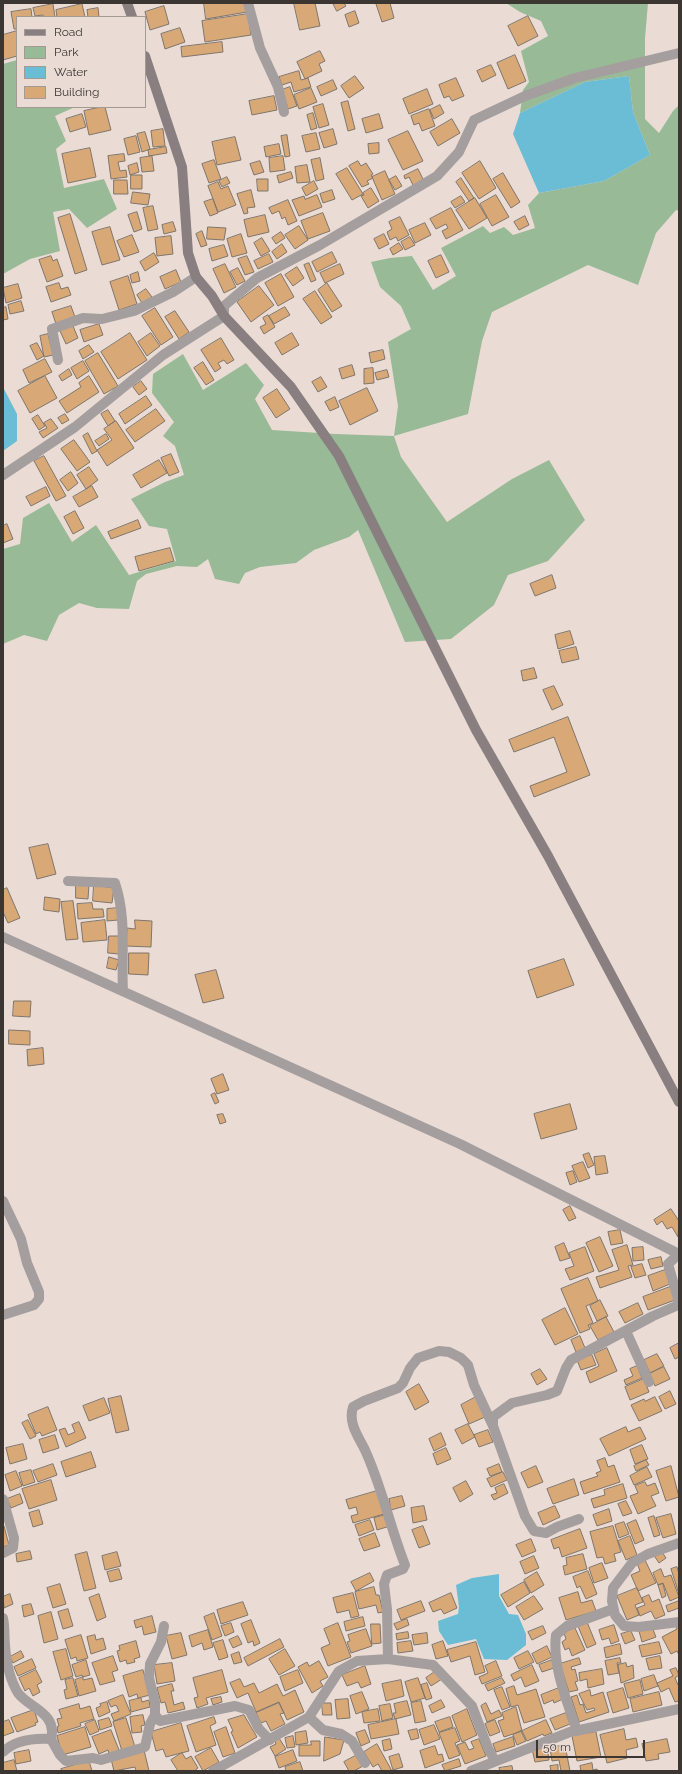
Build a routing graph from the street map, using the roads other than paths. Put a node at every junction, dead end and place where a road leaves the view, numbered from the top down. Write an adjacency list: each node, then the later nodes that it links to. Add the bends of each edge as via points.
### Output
1 (127, 3): 3 (main road)
2 (248, 3): 6 (street, via 260,48 278,87)
3 (132, 16)
4 (679, 53): 8 (street, via 575,78 525,96 474,120 459,152 437,176 320,245 257,278 224,306)
5 (146, 59): 7 (main road, via 182,167 188,253)
6 (284, 112)
7 (196, 277): 8 (main road); 9 (street, via 173,292 134,311 102,319 83,318 52,329)
8 (224, 316): 10 (street, via 163,355 75,427); 14 (main road, via 291,387 339,456 476,730 548,856)
9 (58, 360)
10 (3, 475)
11 (68, 881): 13 (street, via 115,883 123,921)
12 (3, 937): 13 (street)
13 (123, 991): 16 (street, via 460,1144)
14 (679, 1102)
15 (3, 1201): 17 (street, via 21,1239 27,1263 39,1292 39,1299 34,1305)
16 (679, 1254): 18 (street, via 668,1264 679,1302 676,1306)
17 (3, 1315)
18 (626, 1331): 19 (street); 20 (street, via 571,1360 557,1391 512,1403 493,1417)
19 (649, 1382)
20 (493, 1426): 22 (street, via 525,1516 534,1532 546,1533); 29 (street, via 474,1385 468,1365 461,1358 439,1350 418,1358 398,1388 353,1407 350,1415 352,1425 366,1452 405,1565 403,1569 387,1575 384,1584)
21 (3, 1499): 24 (street, via 14,1538 13,1548)
22 (580, 1519)
23 (679, 1543): 25 (street, via 648,1554 632,1563 613,1588)
24 (3, 1553)
25 (613, 1609): 27 (street, via 624,1626); 33 (street, via 567,1626 556,1635 554,1648)
26 (3, 1618): 34 (street, via 11,1677 18,1693 41,1710 47,1718 53,1733)
27 (679, 1622)
28 (164, 1626): 31 (street, via 162,1642 150,1664 149,1678 155,1702)
29 (388, 1659): 32 (street, via 357,1661 339,1671); 37 (street, via 433,1665 472,1706)
30 (679, 1709): 33 (street)
31 (155, 1715): 34 (street, via 150,1724 145,1747 101,1760 93,1758 66,1761 60,1756); 35 (street, via 160,1721 235,1706 249,1710 259,1729)
32 (309, 1717): 35 (street); 38 (street, via 323,1730 341,1734 352,1741)
33 (577, 1731): 37 (street)
34 (51, 1739): 36 (street, via 25,1740)
35 (270, 1740): 39 (street)
36 (3, 1752)
37 (495, 1761): 40 (street)
38 (365, 1763)
39 (213, 1771)
40 (471, 1771)

